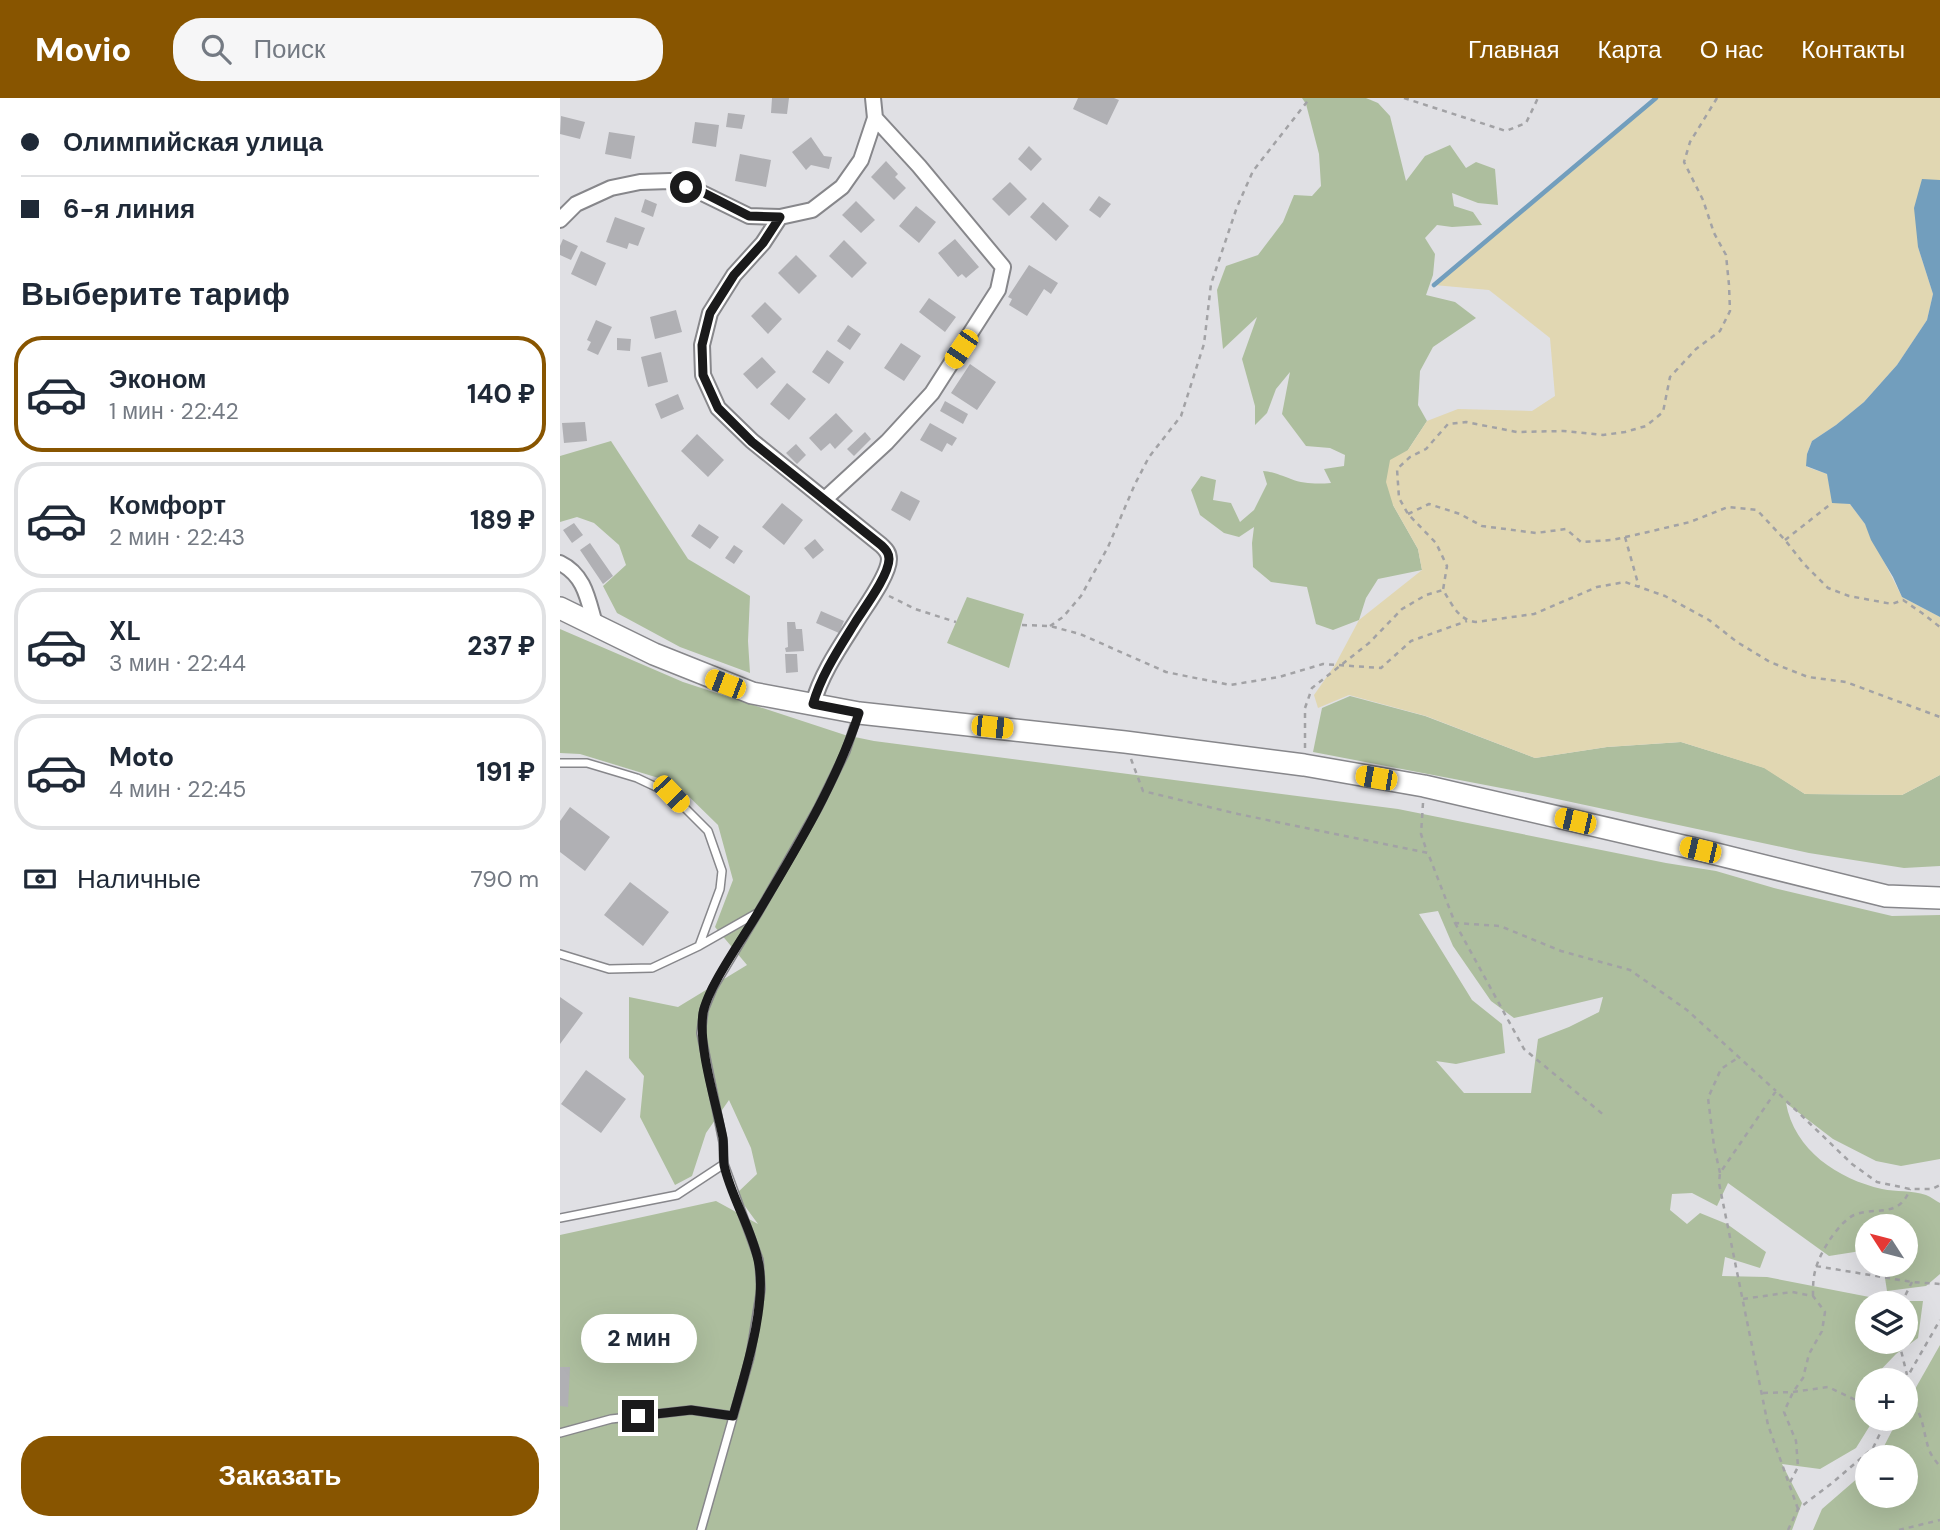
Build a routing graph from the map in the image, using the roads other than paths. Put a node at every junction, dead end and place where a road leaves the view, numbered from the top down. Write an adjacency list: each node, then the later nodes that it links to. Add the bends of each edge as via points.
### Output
1 (873, 98): 2 (street)
2 (875, 118): 3 (street, via 861,160 842,187 812,209); 5 (street, via 1003,267 998,290 932,393)
3 (780, 217): 4 (street, via 749,216 670,181 611,188 576,204); 5 (street, via 710,313 702,345 703,375 718,408 752,442)
4 (560, 220)
5 (825, 499): 9 (street, via 881,545 889,561)
6 (560, 563): 8 (street, via 571,569 584,588)
7 (560, 608): 8 (street)
8 (595, 624): 9 (street, via 654,654 751,693)
9 (813, 704): 10 (street)
10 (859, 713): 12 (street, via 1304,765 1424,786 1886,896); 13 (lane, via 818,808)
11 (560, 763): 14 (lane, via 587,763 648,783 671,794 708,831 722,871)
12 (1940, 898)
13 (758, 913): 14 (lane); 16 (lane, via 713,988 701,1032)
14 (699, 946): 15 (lane, via 652,968 609,970)
15 (560, 954)
16 (724, 1164): 17 (lane, via 677,1195); 18 (lane, via 758,1260 761,1289 750,1357)
17 (560, 1219)
18 (733, 1416): 19 (lane, via 691,1410 611,1419); 20 (lane)
19 (560, 1433)
20 (701, 1530)

